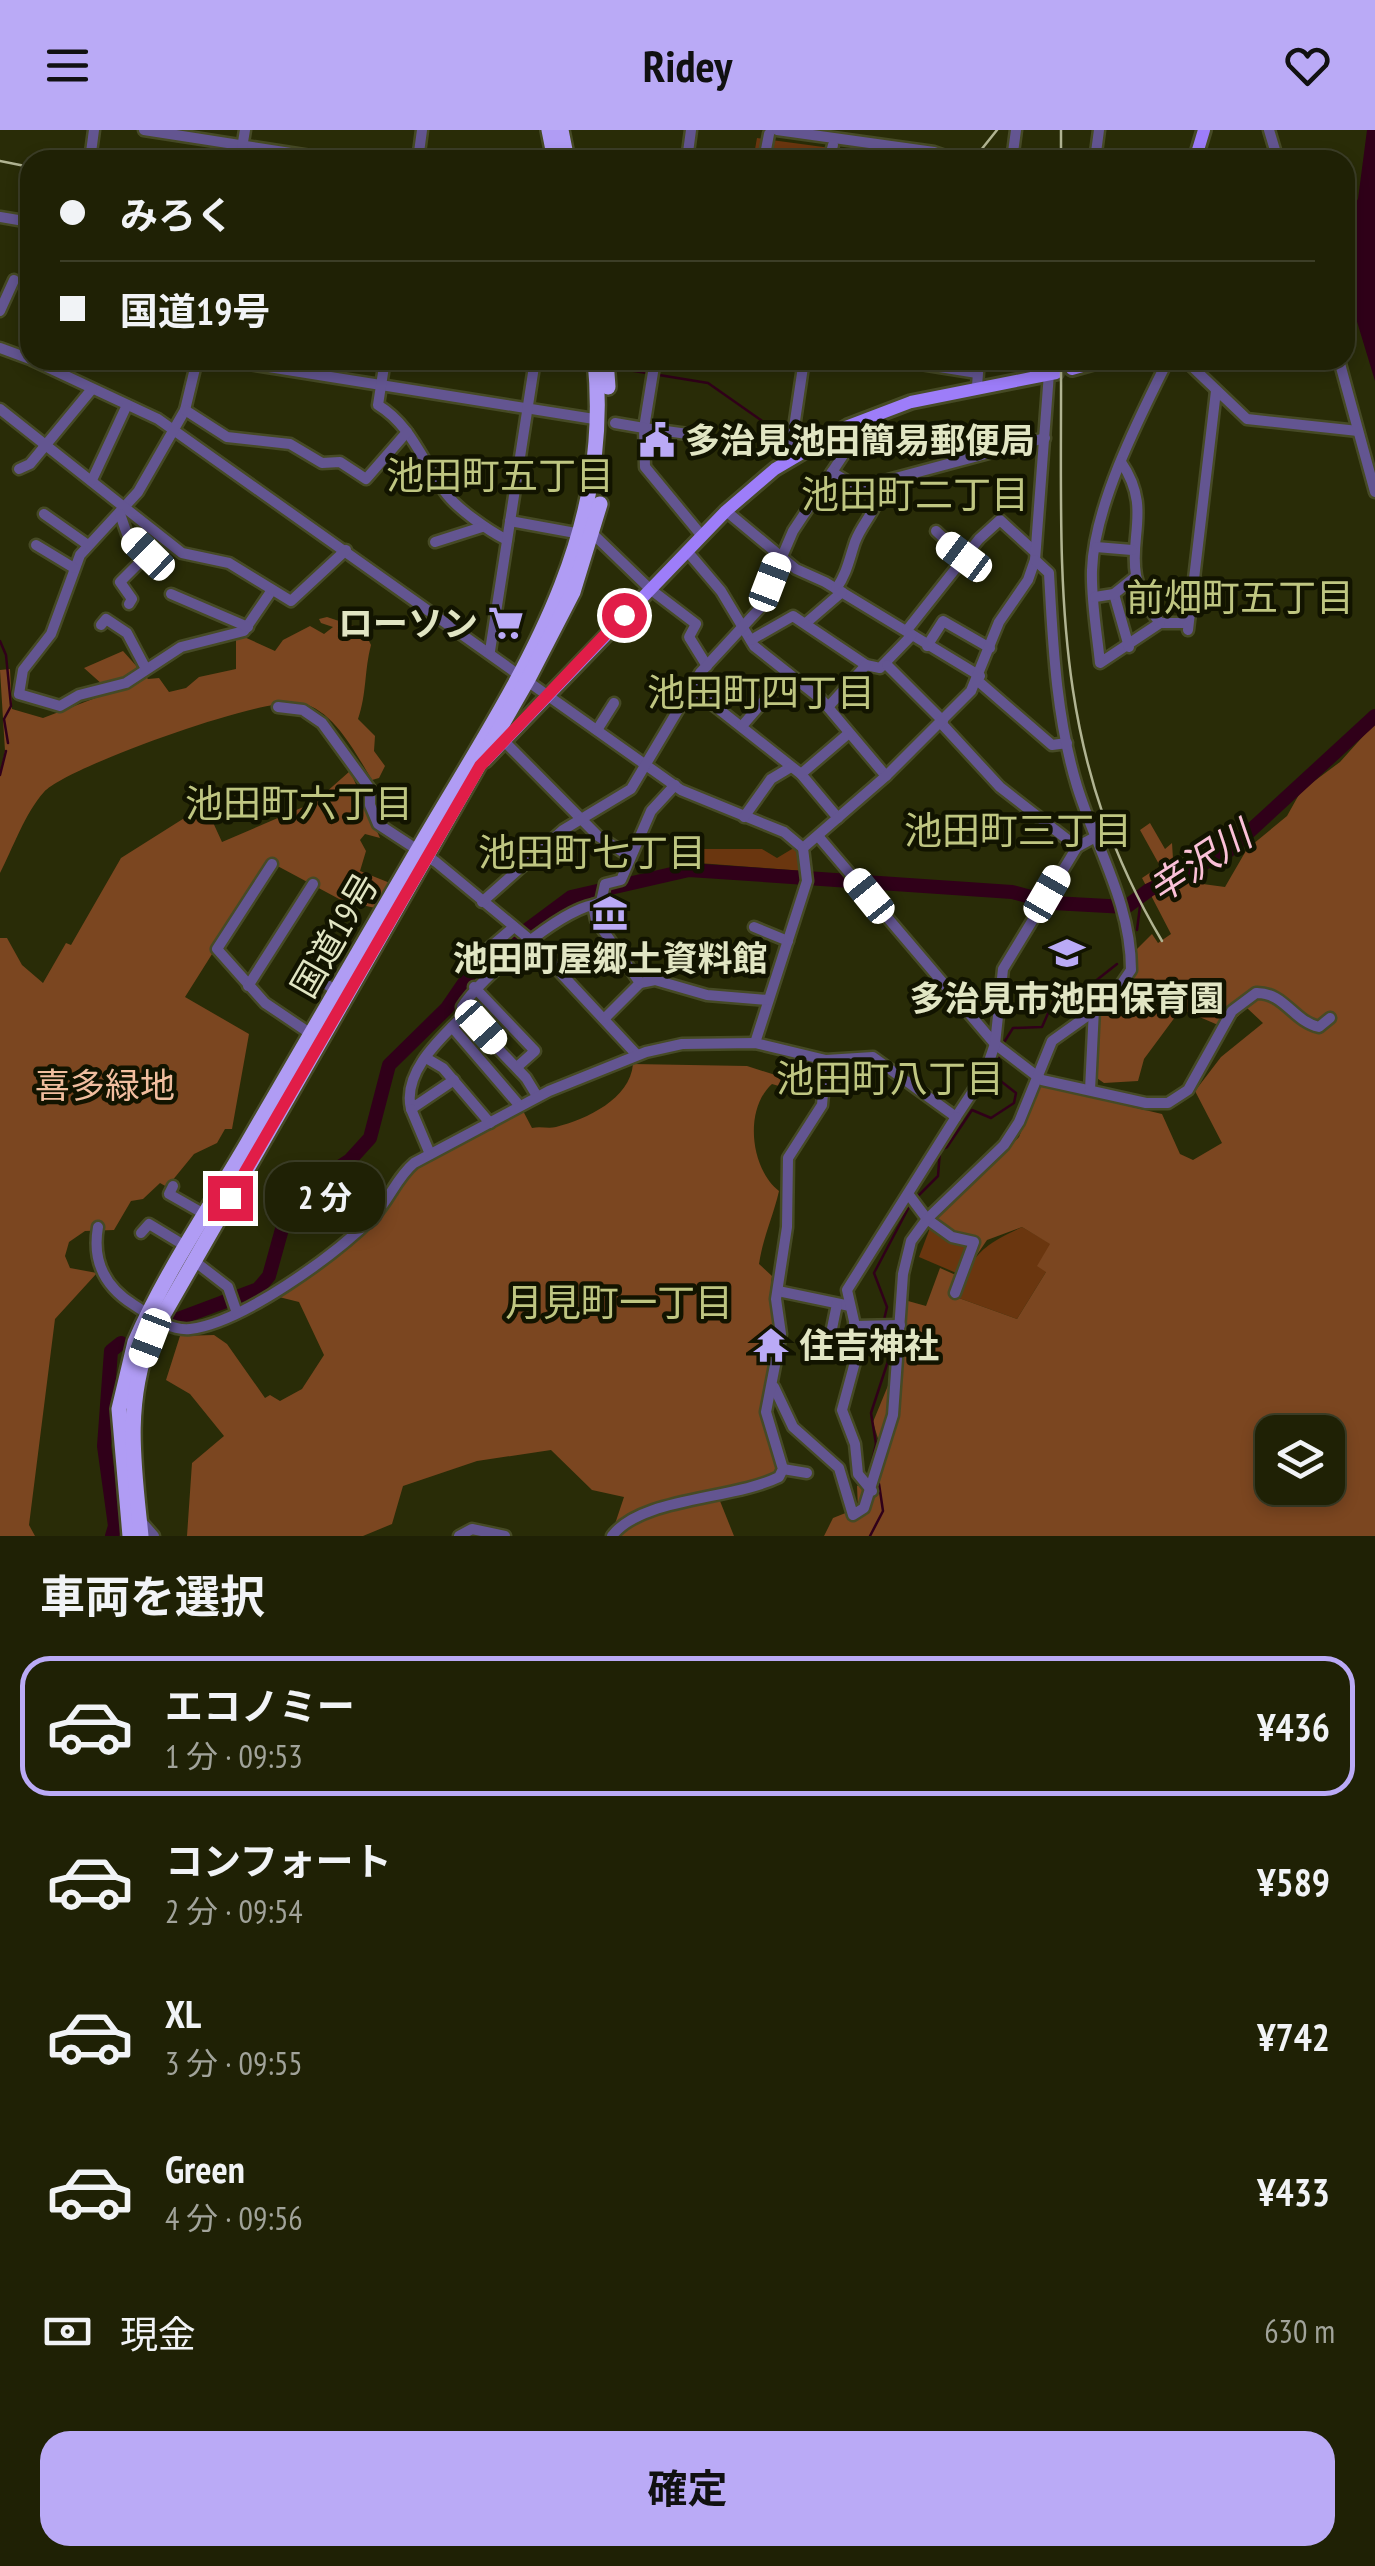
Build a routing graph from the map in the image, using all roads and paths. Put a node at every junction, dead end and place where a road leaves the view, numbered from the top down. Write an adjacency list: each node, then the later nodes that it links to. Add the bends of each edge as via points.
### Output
1 (144, 130): 5 (street)
2 (245, 130): 5 (street)
3 (773, 132): 4 (street)
4 (838, 138): 8 (street)
5 (243, 146): 6 (street); 7 (street)
6 (242, 150)
7 (270, 150)
8 (910, 150)
9 (14, 280): 10 (street)
10 (0, 310)
11 (65, 370): 28 (street)
12 (195, 370): 33 (street)
13 (287, 370): 27 (street)
14 (384, 370): 27 (street)
15 (534, 370): 32 (street)
16 (595, 370): 57 (highway, 国道19号, via 596,461)
17 (606, 370): 57 (highway, 国道19号, via 608,448)
18 (653, 370): 37 (street)
19 (803, 370): 44 (street, via 792,441)
20 (936, 370): 26 (street)
21 (978, 370): 26 (street)
22 (1163, 370): 45 (street)
23 (1196, 370): 29 (street)
24 (1342, 370): 39 (street)
25 (1053, 373): 26 (main road); 42 (street)
26 (977, 380): 35 (main road)
27 (382, 385): 32 (street); 40 (street, via 378,405)
28 (92, 389): 30 (street); 43 (street)
29 (1216, 390): 39 (street, via 1246,419); 79 (street, via 1188,627)
30 (127, 405): 38 (street); 48 (street)
31 (0, 408): 43 (street)
32 (528, 408): 34 (street); 54 (street)
33 (185, 410): 38 (street); 40 (street, via 227,437 290,444 366,479)
34 (594, 419)
35 (867, 419): 44 (main road); 47 (street)
36 (615, 423): 37 (street)
37 (644, 428): 41 (street); 58 (street, via 644,468)
38 (174, 430): 51 (street); 64 (street)
39 (1358, 431): 50 (street)
40 (407, 432): 55 (street, via 447,495)
41 (695, 435)
42 (1045, 438): 49 (street); 67 (street)
43 (45, 444): 46 (street); 48 (street)
44 (798, 455): 52 (main road)
45 (1121, 462): 63 (street); 66 (street, via 1138,485)
46 (19, 468)
47 (832, 472): 49 (street, via 858,488); 68 (street)
48 (92, 480): 51 (street)
49 (878, 482): 74 (street, via 880,502 856,540)
50 (1375, 492)
51 (122, 511): 62 (street); 73 (street, via 182,553 228,564); 78 (street, via 128,534 148,554 120,582)
52 (726, 512): 58 (main road); 68 (street)
53 (44, 514): 62 (street)
54 (510, 521): 57 (street); 59 (street)
55 (482, 528): 59 (street); 60 (street)
56 (936, 531): 69 (street)
57 (587, 534): 72 (street, via 600,536); 95 (highway, 国道19号)
58 (702, 536): 65 (main road)
59 (508, 540): 89 (street)
60 (435, 542)
61 (36, 545): 70 (street)
62 (88, 545): 70 (street)
63 (1096, 547): 66 (street); 77 (street)
64 (346, 550): 73 (street, via 292,601); 89 (street)
65 (687, 550): 72 (main road); 82 (street)
66 (1132, 550): 71 (street)
67 (1035, 556): 69 (street, via 1000,520); 88 (street); 107 (street, via 1049,574)
68 (780, 557): 74 (street); 82 (street, via 760,608)
69 (964, 557): 84 (street)
70 (74, 568): 93 (street, via 50,634 23,670 19,694 60,706)
71 (1134, 578): 76 (street); 79 (street)
72 (650, 589): 92 (street, via 696,624 690,637); 98 (main road)
73 (272, 590): 83 (street)
74 (839, 590): 80 (street); 84 (street)
75 (171, 594): 83 (street)
76 (1114, 594): 77 (street); 87 (street)
77 (1094, 596): 87 (street, via 1100,663)
78 (129, 604)
79 (1160, 623): 87 (street)
80 (806, 624): 85 (street, via 793,616); 90 (street)
81 (101, 625): 93 (street, via 106,619 127,633)
82 (743, 626): 85 (street); 92 (street)
83 (248, 628): 93 (street, via 180,648)
84 (909, 633): 86 (street); 91 (street)
85 (751, 640): 94 (street)
86 (927, 646): 88 (street, via 943,621); 96 (street)
87 (1129, 647)
88 (990, 648): 96 (street)
89 (490, 651): 95 (street)
90 (866, 665): 91 (street); 100 (street)
91 (887, 665): 102 (street)
92 (707, 666): 97 (street)
93 (146, 669)
94 (788, 673): 100 (street); 103 (street)
95 (523, 675): 98 (street); 109 (highway, 国道19号); 121 (highway, 国道19号)
96 (979, 678): 102 (street); 107 (street, via 1052,745)
97 (692, 688): 103 (street); 108 (street)
98 (548, 693): 104 (street); 106 (main road)
99 (614, 703): 104 (street)
100 (828, 706): 105 (street)
101 (278, 707): 121 (street, via 312,714 328,729 370,789 378,824)
102 (942, 722): 112 (street); 119 (street, via 1000,787)
103 (742, 726): 110 (street)
104 (598, 730): 108 (street)
105 (849, 733): 111 (street); 112 (street)
106 (504, 741): 109 (main road); 115 (street)
107 (1067, 742): 118 (street)
108 (647, 764): 113 (street); 115 (street, via 624,797)
109 (480, 766): 121 (highway, 国道19号)
110 (790, 767): 111 (street); 114 (street, via 771,778)
111 (801, 774): 116 (street)
112 (886, 776): 116 (street)
113 (675, 786): 114 (street); 122 (street, via 651,811)
114 (744, 817): 120 (street, via 784,832)
115 (584, 818): 122 (street, via 607,844); 125 (street)
116 (838, 818): 117 (street)
117 (818, 836): 120 (street); 145 (street)
118 (1097, 836): 119 (street); 138 (street, via 1131,952 1128,980)
119 (1077, 847): 145 (street, via 1002,969)
120 (803, 848): 130 (street, via 806,887)
121 (422, 853): 125 (street); 136 (highway, 国道19号); 167 (highway, 国道19号)
122 (629, 856): 126 (street, via 621,880 605,885)
123 (272, 864): 134 (street, via 218,949)
124 (312, 884): 134 (street)
125 (482, 902): 128 (street)
126 (597, 902): 129 (street, via 563,914); 133 (street, via 596,920)
127 (754, 926): 130 (street)
128 (515, 928): 129 (street); 131 (street)
129 (530, 941): 135 (street); 140 (street)
130 (788, 941): 137 (street)
131 (481, 955)
132 (306, 970): 136 (street)
133 (640, 983): 137 (street, via 656,980 707,995); 140 (street)
134 (248, 986): 143 (street)
135 (474, 987): 139 (street, via 462,1007); 149 (street, via 535,1051)
136 (336, 991): 143 (highway, 国道19号)
137 (768, 1000): 144 (street)
138 (1094, 1009): 150 (street, via 1052,1041); 152 (street)
139 (465, 1014): 142 (street); 149 (street)
140 (604, 1018): 146 (street)
141 (1330, 1018): 152 (street, via 1308,1024 1274,996 1256,992 1232,1011 1182,1094 1157,1104)
142 (452, 1027): 147 (street); 154 (street)
143 (311, 1034): 163 (highway, 国道19号)
144 (755, 1043): 146 (street, via 682,1044); 148 (street)
145 (999, 1048): 150 (street); 156 (street)
146 (637, 1055): 153 (street)
147 (426, 1058): 151 (street); 155 (street, via 408,1097)
148 (826, 1060): 156 (street, via 886,1062); 161 (street, via 826,1091 788,1158)
149 (517, 1067): 153 (street)
150 (1036, 1076): 152 (street); 164 (street, via 1004,1145)
151 (454, 1080): 155 (street); 157 (street)
152 (1090, 1090)
153 (537, 1096): 154 (street)
154 (520, 1105): 157 (street)
155 (411, 1109): 158 (street)
156 (956, 1116): 162 (street)
157 (490, 1123): 158 (street)
158 (430, 1154): 172 (street, via 403,1172 388,1200 334,1253 259,1304)
159 (173, 1186): 163 (street, via 169,1194)
160 (774, 1186): 161 (street)
161 (788, 1187): 168 (street)
162 (912, 1198): 164 (street); 171 (street, via 848,1288)
163 (206, 1215): 167 (highway, 国道19号)
164 (927, 1219): 169 (street, via 952,1238 974,1242); 174 (street, via 905,1259)
165 (98, 1227): 173 (street, via 102,1271 118,1294)
166 (141, 1232): 167 (street, via 149,1224)
167 (190, 1254): 172 (street, via 230,1291); 173 (highway, 国道19号)
168 (778, 1291): 170 (street); 177 (street)
169 (954, 1293)
170 (837, 1304): 171 (street); 176 (street)
171 (850, 1306): 175 (street)
172 (236, 1310): 173 (street, via 189,1329)
173 (153, 1316): 183 (highway, 国道19号, via 132,1406); 184 (highway, 国道19号, via 130,1358 119,1409)
174 (900, 1325): 175 (street); 182 (street, via 893,1414)
175 (855, 1326): 181 (street, via 856,1362 842,1404)
176 (828, 1348)
177 (774, 1387): 178 (street, via 793,1427); 179 (street, via 767,1423)
178 (836, 1464): 181 (street); 182 (street, via 853,1515)
179 (783, 1469): 180 (street); 188 (street, via 779,1477 732,1495 638,1515)
180 (807, 1473)
181 (858, 1474): 182 (street)
182 (872, 1491)
183 (140, 1528): 185 (street)
184 (130, 1536)
185 (154, 1536)
186 (460, 1536): 187 (street, via 472,1529)
187 (504, 1536)
188 (612, 1536)

